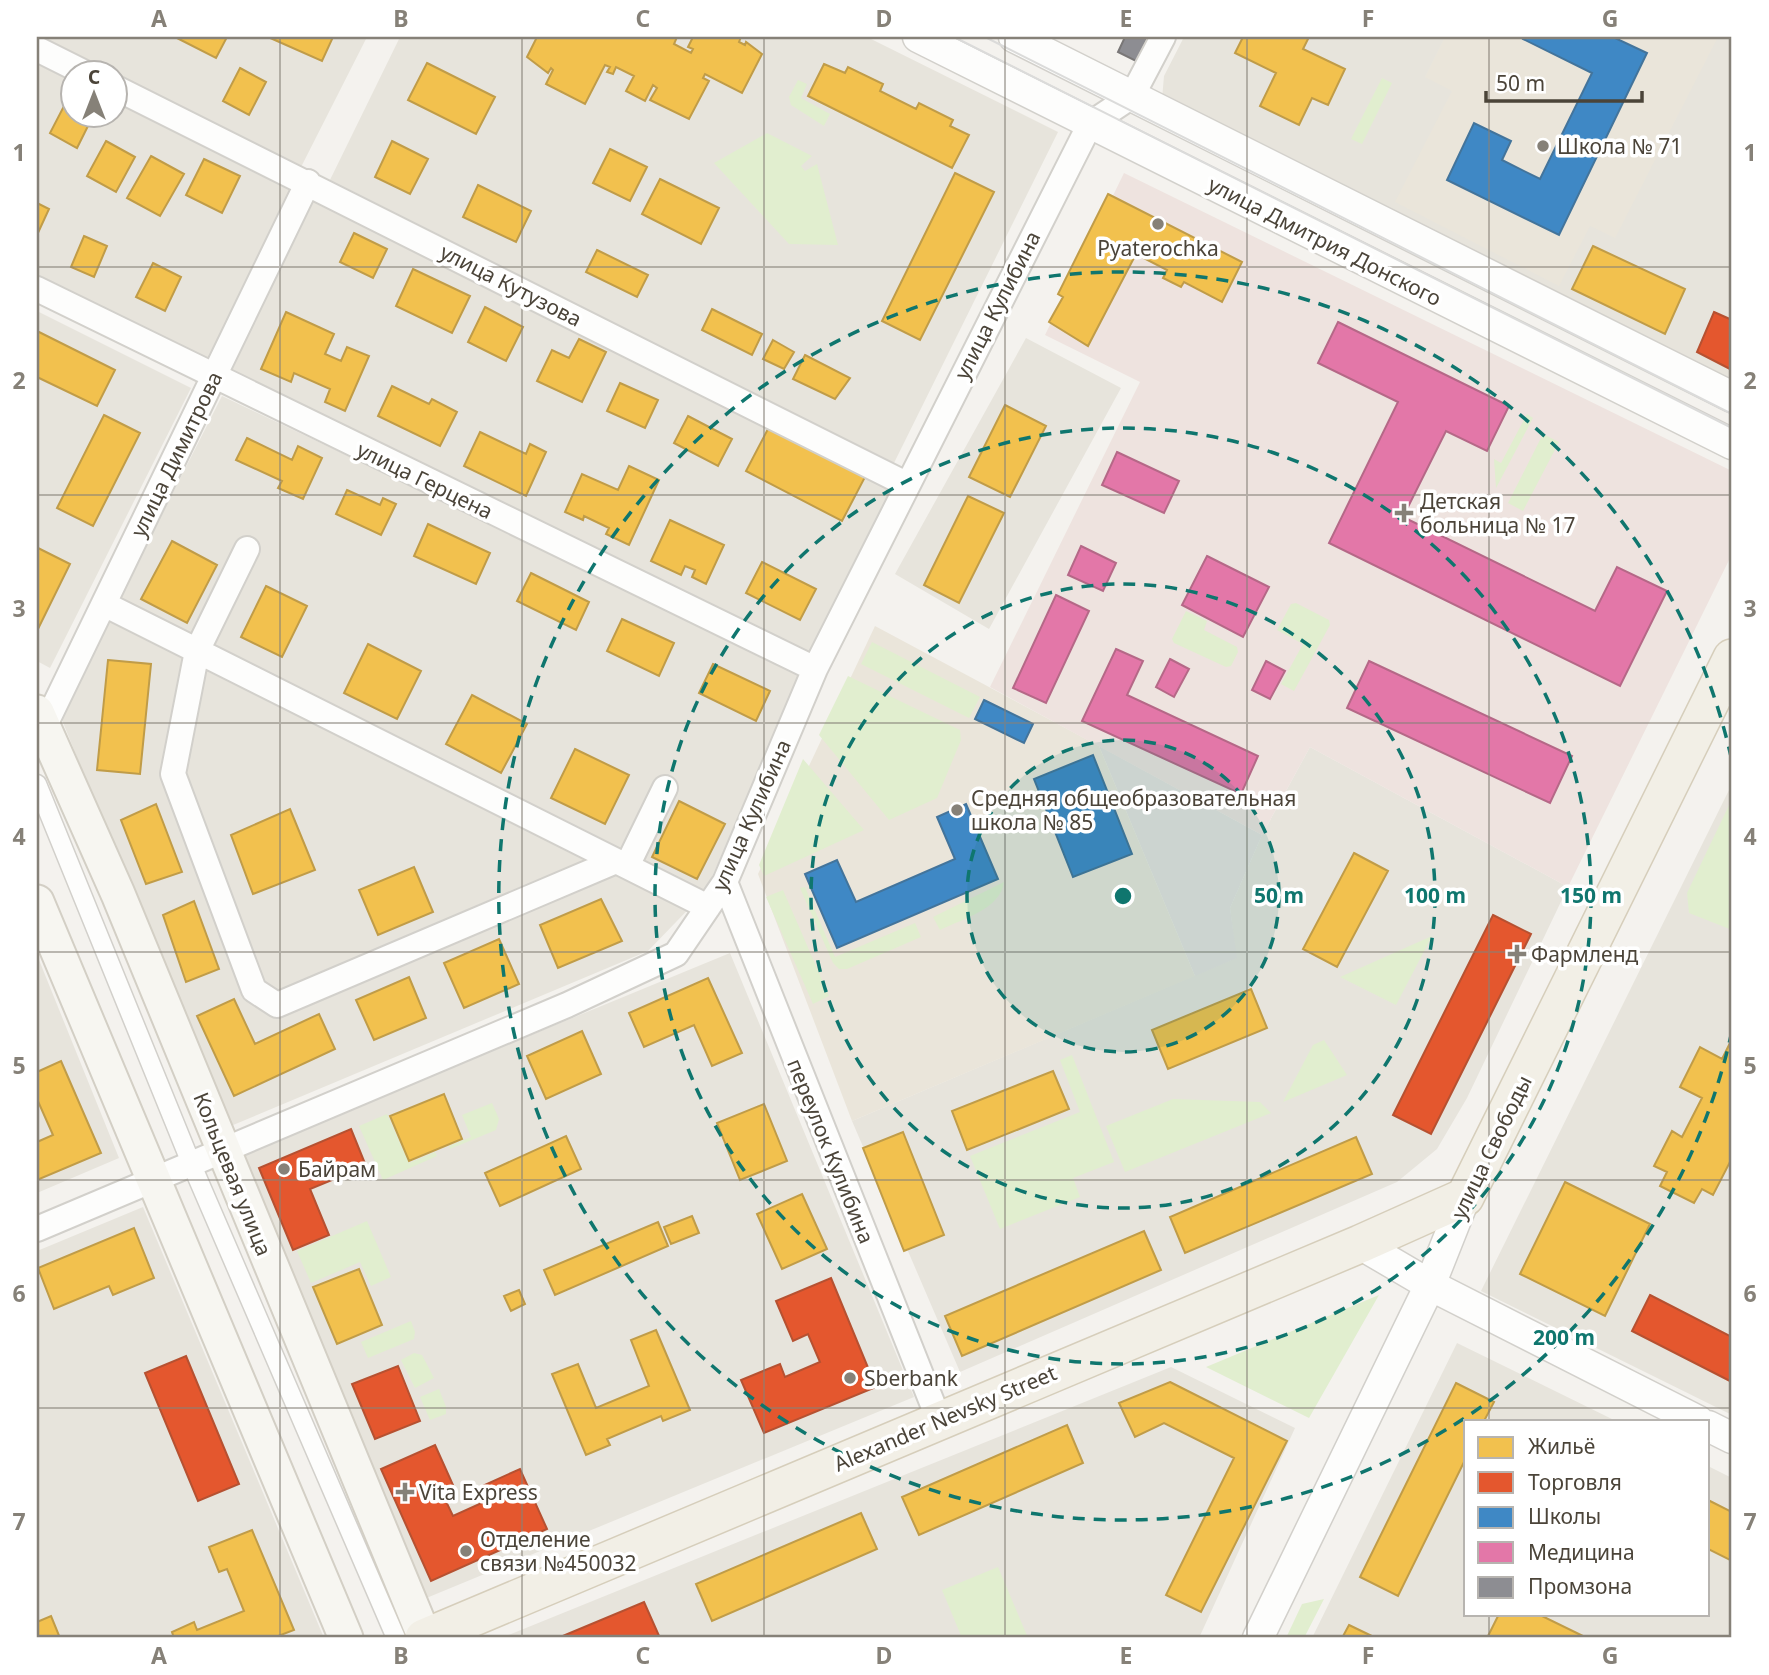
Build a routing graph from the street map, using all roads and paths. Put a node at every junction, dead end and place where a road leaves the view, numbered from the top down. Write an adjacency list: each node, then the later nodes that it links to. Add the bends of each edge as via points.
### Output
1 (918, 37): 8 (street, улица Дмитрия Донского)
2 (1014, 37): 7 (street, улица Дмитрия Донского)
3 (1163, 37): 7 (street)
4 (37, 49): 5 (street)
5 (60, 60)
6 (130, 95): 9 (street, улица Кутузова)
7 (1132, 96): 8 (street); 12 (street, улица Дмитрия Донского)
8 (1090, 124): 13 (street, улица Дмитрия Донского); 14 (street, улица Кулибина)
9 (307, 182): 11 (street, улица Димитрова); 14 (street, улица Кутузова)
10 (37, 289): 11 (street, улица Герцена)
11 (214, 377): 16 (street, улица Димитрова); 19 (street, улица Герцена)
12 (1732, 397)
13 (1732, 444)
14 (906, 484): 19 (street, улица Кулибина)
15 (247, 549): 17 (street)
16 (104, 604): 17 (street); 20 (street, улица Димитрова)
17 (197, 651): 23 (street); 23 (street, via 173,774 254,990 277,1005)
18 (1732, 658): 30 (main road, улица Свободы)
19 (815, 669): 24 (street, улица Кулибина)
20 (41, 719): 27 (main road, Кольцевая улица)
21 (37, 784): 28 (street)
22 (665, 788): 23 (street)
23 (621, 864): 26 (street)
24 (725, 882): 26 (street, улица Кулибина); 34 (street, переулок Кулибина)
25 (37, 902): 29 (main road)
26 (708, 907): 27 (street, улица Кулибина, via 676,954 567,1005)
27 (222, 1150): 28 (street, улица Кулибина); 40 (main road, Кольцевая улица)
28 (191, 1163): 29 (street, улица Кулибина); 39 (street)
29 (152, 1180): 31 (street, улица Кулибина); 38 (main road)
30 (1465, 1197): 32 (main road, Alexander Nevsky Street); 33 (street, улица Свободы)
31 (37, 1229)
32 (1360, 1244): 33 (street); 34 (main road, Alexander Nevsky Street)
33 (1430, 1285): 35 (street); 41 (street, улица Свободы)
34 (939, 1420): 40 (main road, Alexander Nevsky Street)
35 (1696, 1420)
36 (1710, 1427): 37 (street)
37 (1732, 1438)
38 (346, 1638)
39 (396, 1638)
40 (425, 1638)
41 (1258, 1638)

